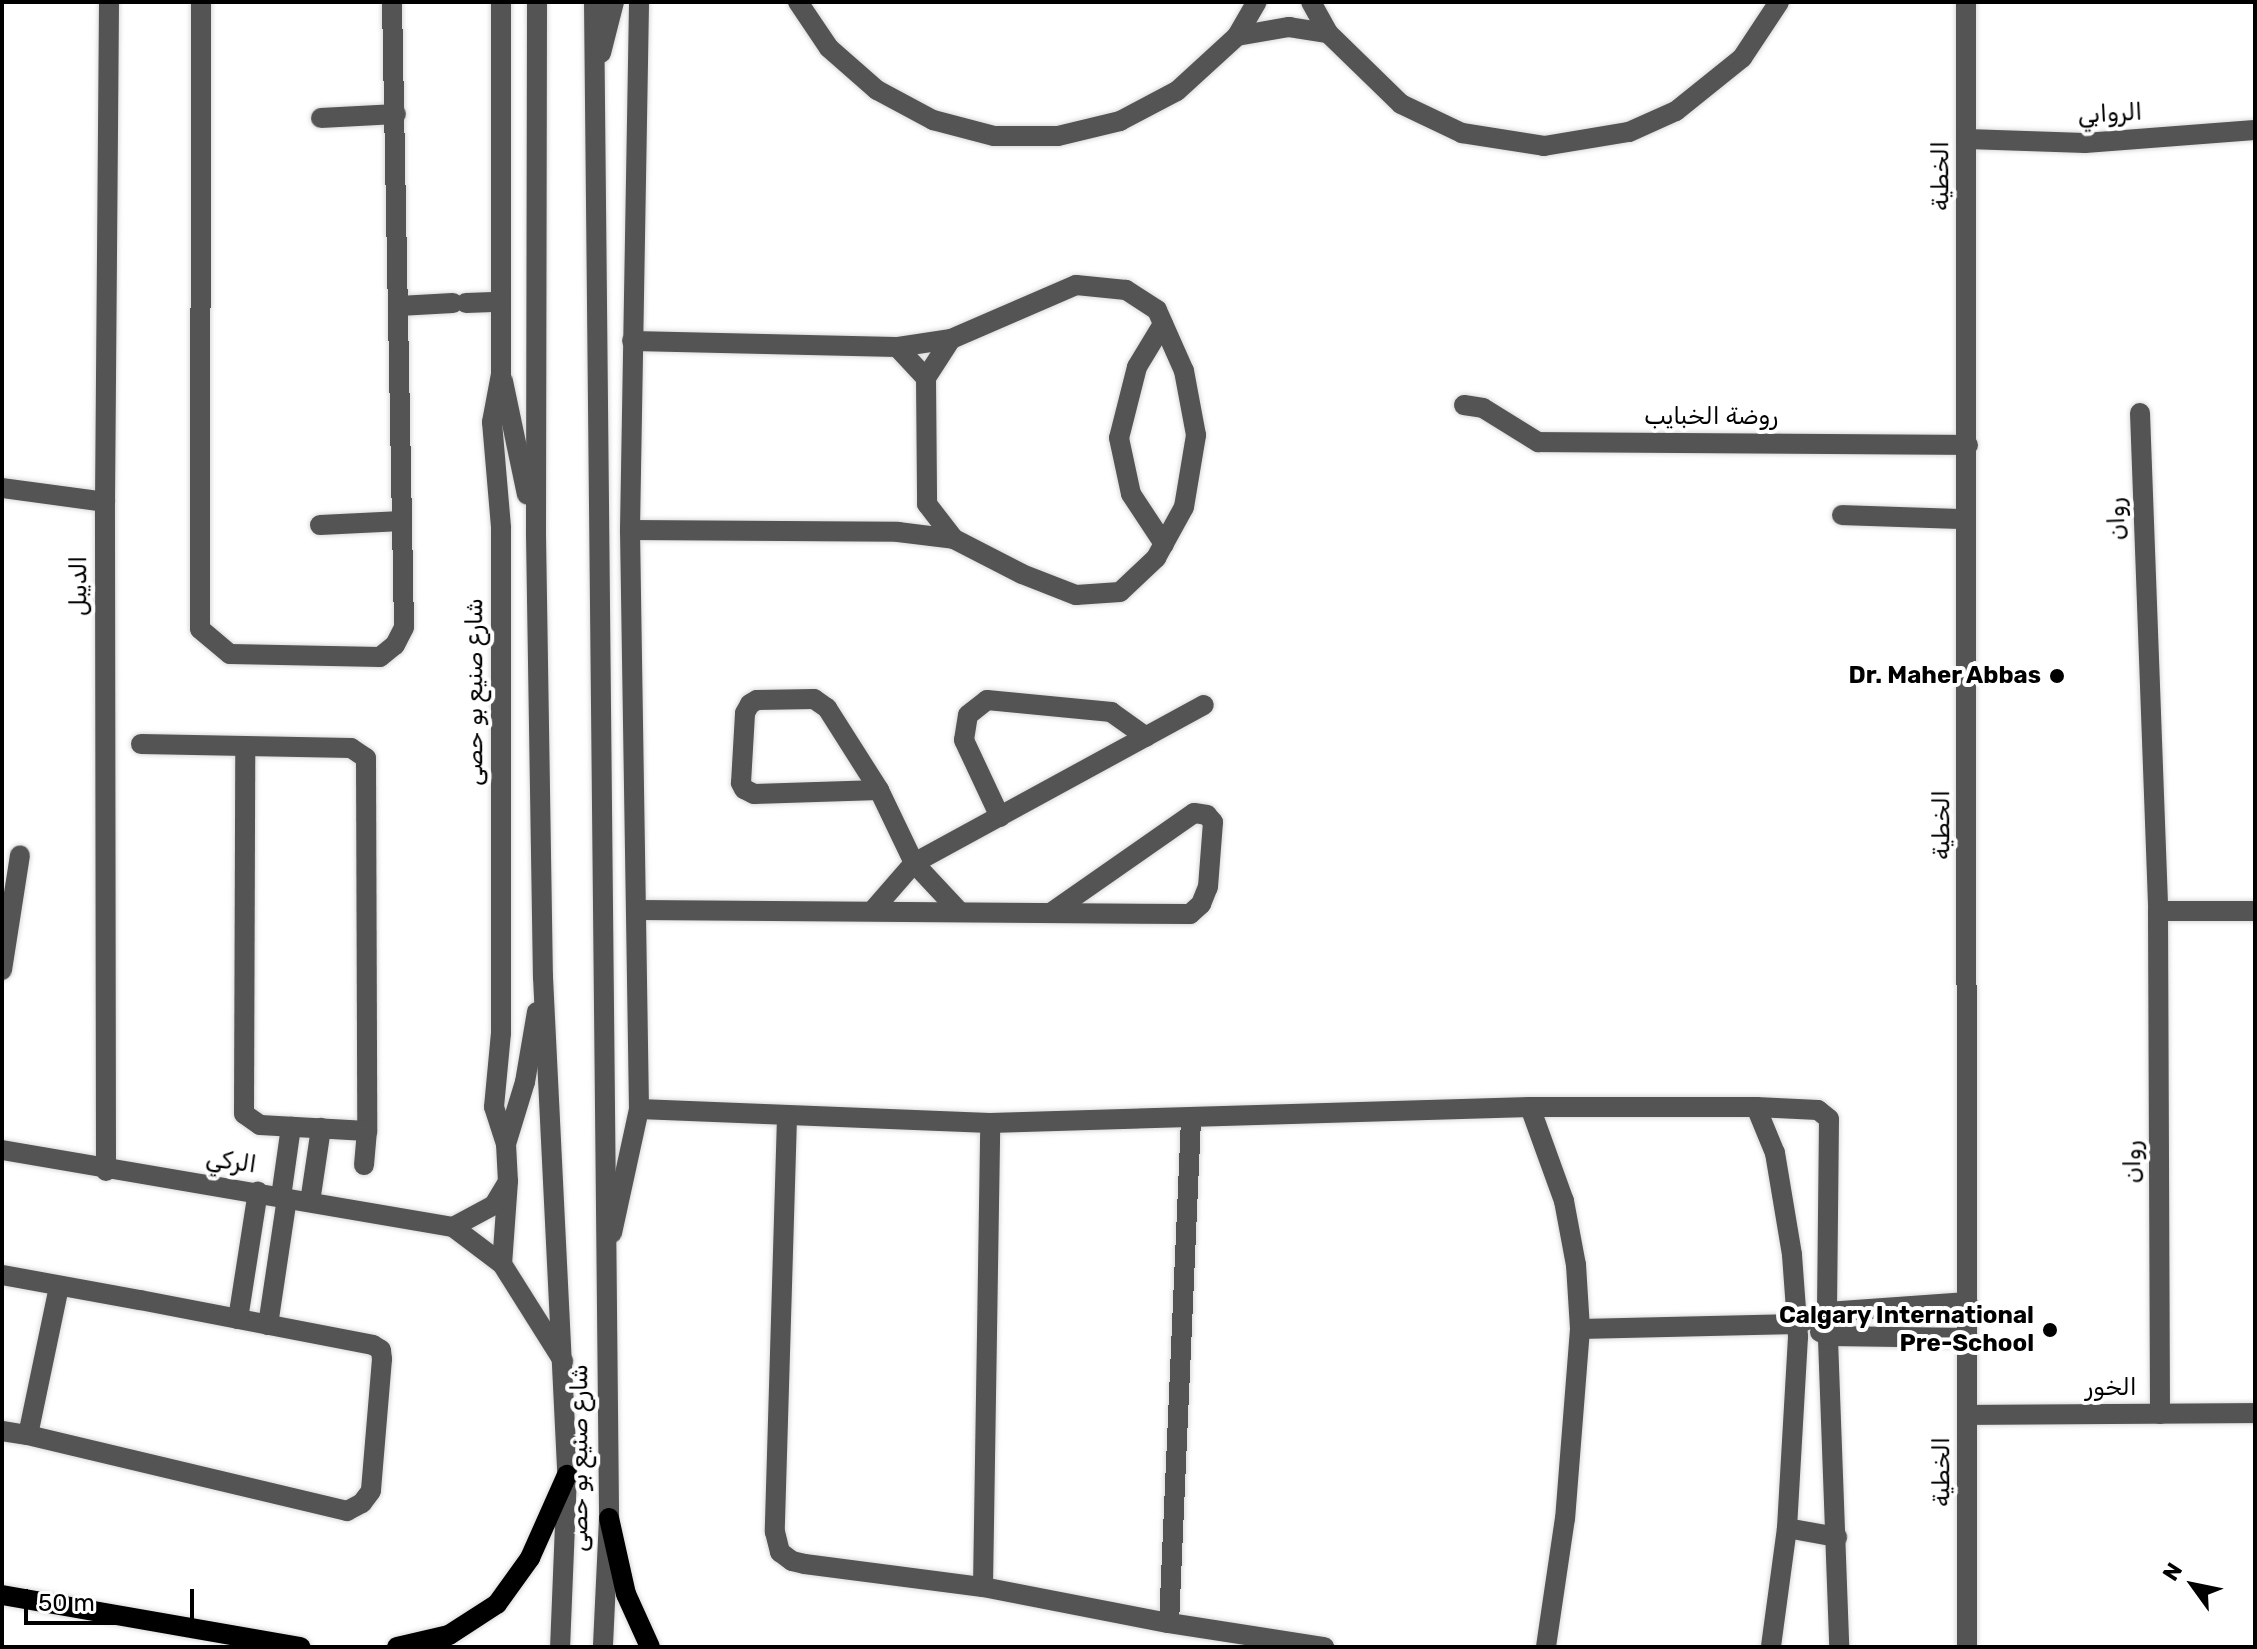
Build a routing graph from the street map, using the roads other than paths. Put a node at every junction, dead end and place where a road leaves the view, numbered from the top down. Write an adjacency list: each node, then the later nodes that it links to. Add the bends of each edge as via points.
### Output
1 (109, 2): 33 (street, الديبل)
2 (201, 2): 37 (street, via 200,629 230,654 380,657 395,645 404,627)
3 (392, 2): 17 (street)
4 (501, 2): 21 (street, شارع صنيع بو حصى)
5 (537, 2): 41 (street, شارع صنيع بو حصى)
6 (594, 2): 16 (street, شارع صنيع بو حصى)
7 (614, 2): 16 (street)
8 (639, 2): 25 (street, شارع صنيع بو حصى)
9 (798, 2): 15 (street, via 829,48 877,90 933,120 994,136 1058,136 1120,121 1177,91)
10 (1257, 2): 15 (street)
11 (1311, 2): 14 (street)
12 (1779, 2): 14 (street, via 1742,58 1676,111 1629,132 1544,146 1462,133 1401,104)
13 (1966, 2): 20 (street, الخطية)
14 (1328, 33): 15 (street, via 1289,27)
15 (1237, 36)
16 (594, 80): 79 (street, شارع صنيع بو حصى)
17 (396, 114): 18 (street); 22 (street)
18 (321, 118)
19 (2255, 130): 20 (street, الروابي, via 2085,143)
20 (1967, 139): 31 (street, الخطية)
21 (500, 302): 22 (street); 27 (street, شارع صنيع بو حصى)
22 (399, 306): 37 (street)
23 (1163, 324): 24 (street, via 1157,310 1126,290 1076,285); 43 (street, via 1184,371 1196,435 1184,507); 43 (street, via 1137,367 1119,438 1131,494)
24 (951, 339): 26 (street); 28 (street)
25 (632, 341): 26 (street); 39 (street, شارع صنيع بو حصى)
26 (897, 347): 28 (street)
27 (501, 374): 41 (street); 69 (street, شارع صنيع بو حصى, via 492,422 501,528 501,1033 494,1107)
28 (926, 378): 34 (street)
29 (1464, 405): 31 (street, روضة الخبايب, via 1491,412 1538,442)
30 (2140, 413): 55 (street, روان)
31 (1968, 445): 36 (street, الخطية)
32 (2, 488): 33 (street)
33 (105, 502): 72 (street, الديبل)
34 (927, 504): 40 (street); 42 (street)
35 (1842, 515): 36 (street)
36 (1965, 519): 82 (street, الخطية)
37 (402, 521): 38 (street)
38 (320, 525)
39 (630, 530): 40 (street); 53 (street, شارع صنيع بو حصى)
40 (898, 532): 42 (street)
41 (536, 535): 59 (street, شارع صنيع بو حصى)
42 (954, 539): 43 (street, via 1076,595 1120,592)
43 (1164, 544)
44 (1204, 705): 45 (street)
45 (1146, 737): 49 (street); 49 (street, via 1111,712 987,700 974,707 964,724 964,740)
46 (141, 744): 47 (street)
47 (245, 747): 66 (street, via 242,1106 250,1121); 68 (street, via 351,748 366,758)
48 (879, 790): 48 (street, via 827,708 814,699 750,704 745,713 744,789 754,794); 51 (street)
49 (1000, 817): 51 (street)
50 (20, 855): 58 (street)
51 (914, 863): 52 (street); 54 (street)
52 (874, 909): 53 (street); 54 (street)
53 (638, 910): 62 (street, شارع صنيع بو حصى)
54 (958, 910): 57 (street)
55 (2158, 911): 56 (street); 92 (street, روان)
56 (2255, 911)
57 (1052, 912): 57 (street, via 1190,914 1208,887 1213,822 1194,813)
58 (2, 970)
59 (543, 977): 69 (street, via 525,1082); 90 (street, شارع صنيع بو حصى)
60 (1530, 1107): 61 (street); 64 (street); 87 (street, via 1564,1201)
61 (1756, 1107): 83 (street, via 1818,1110 1829,1119); 85 (street, via 1775,1153)
62 (639, 1109): 63 (street); 79 (street, شارع صنيع بو حصى)
63 (787, 1117): 65 (street); 100 (street, via 775,1532 780,1552 805,1564)
64 (1191, 1120): 65 (street); 102 (street)
65 (990, 1123): 100 (street)
66 (291, 1127): 67 (street); 75 (street)
67 (321, 1128): 68 (street); 76 (street)
68 (367, 1131): 71 (street)
69 (506, 1144): 73 (street, شارع صنيع بو حصى)
70 (2, 1150): 72 (street, الركي)
71 (364, 1165)
72 (106, 1171): 74 (street, الركي)
73 (508, 1181): 77 (street, via 494,1205); 78 (street, شارع صنيع بو حصى)
74 (258, 1192): 75 (street, الركي); 84 (street)
75 (284, 1197): 76 (street, الركي); 86 (street)
76 (310, 1202): 77 (street, الركي)
77 (453, 1227): 78 (street, الركي)
78 (502, 1264): 90 (street, شارع صنيع بو حصى)
79 (605, 1268): 97 (street, شارع صنيع بو حصى)
80 (2, 1275): 81 (street)
81 (59, 1286): 84 (street); 95 (street)
82 (1968, 1302): 83 (street); 89 (street, الخطية)
83 (1827, 1312): 85 (street); 88 (street)
84 (238, 1319): 86 (street)
85 (1797, 1324): 87 (street); 88 (street); 98 (street)
86 (268, 1325): 95 (street, via 381,1350 371,1491 347,1511)
87 (1580, 1329): 109 (street, via 1565,1518)
88 (1830, 1336): 89 (street); 99 (street)
89 (1968, 1338): 93 (street, الخطية)
90 (564, 1363): 96 (street, شارع صنيع بو حصى)
91 (2255, 1413): 92 (street, الخور)
92 (2160, 1414): 93 (street, الخور)
93 (1968, 1415): 112 (street, الخطية)
94 (2, 1431): 95 (street)
95 (28, 1435)
96 (567, 1475): 104 (main road, via 530,1558 497,1604 449,1635); 105 (street, شارع صنيع بو حصى)
97 (609, 1518): 106 (street, شارع صنيع بو حصى); 107 (main road, via 626,1594)
98 (1787, 1528): 99 (street); 110 (street)
99 (1837, 1537): 111 (street)
100 (983, 1587): 102 (street)
101 (2, 1595): 103 (main road)
102 (1169, 1623): 108 (street)
103 (300, 1647)
104 (397, 1647)
105 (560, 1647)
106 (603, 1647)
107 (650, 1647)
108 (1324, 1647)
109 (1546, 1647)
110 (1771, 1647)
111 (1839, 1647)
112 (1967, 1647)

